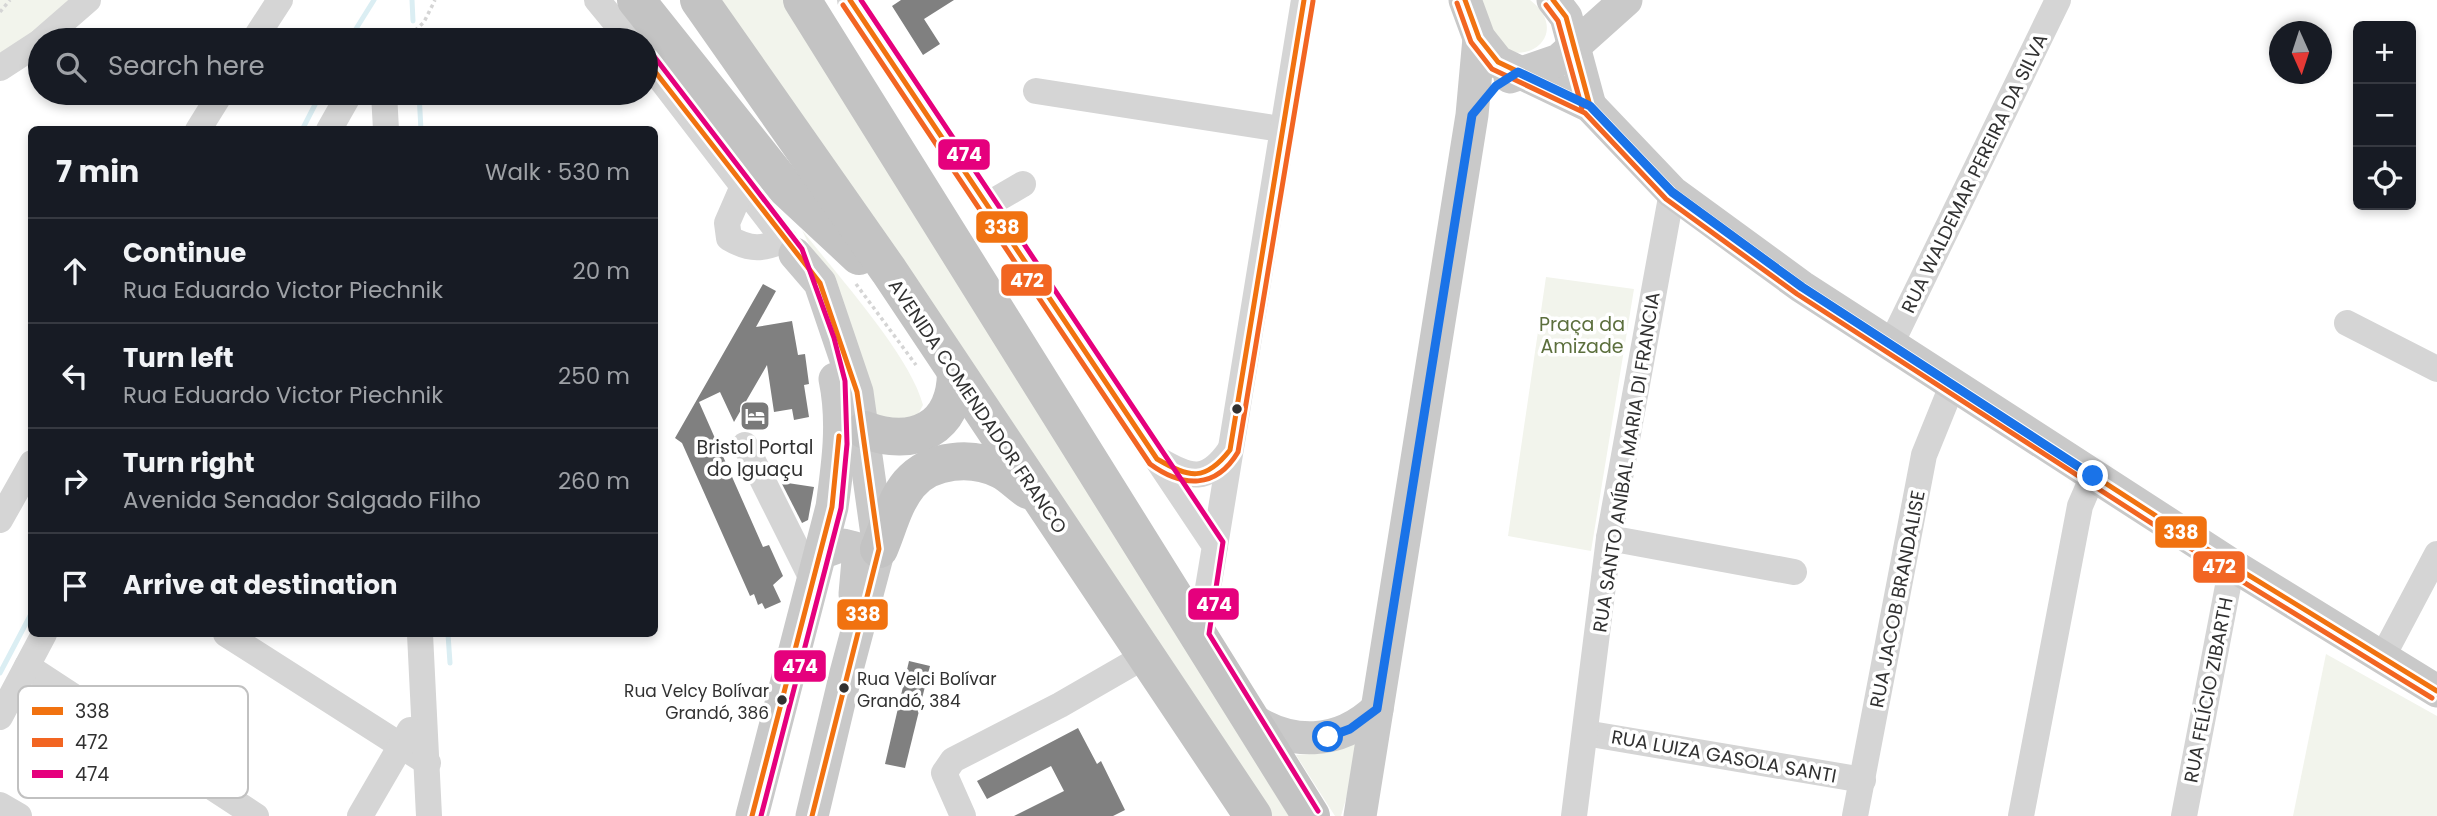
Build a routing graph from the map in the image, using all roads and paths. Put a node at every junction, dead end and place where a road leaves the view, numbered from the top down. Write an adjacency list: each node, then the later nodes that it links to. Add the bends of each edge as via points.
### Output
1 (10, 0): 15 (path)
2 (88, 0): 16 (street)
3 (279, 0): 17 (street)
4 (435, 0): 18 (path)
5 (597, 0): 19 (street)
6 (636, 0): 41 (highway, via 786,188 852,252)
7 (699, 0): 41 (highway, AVENIDA COMENDADOR FRANCO)
8 (802, 0): 64 (highway)
9 (850, 0): 39 (street)
10 (1304, 0): 35 (street)
11 (1465, 0): 20 (main road)
12 (1553, 0): 21 (main road, via 1566,17)
13 (1626, 0): 21 (main road)
14 (2058, 0): 44 (street, RUA WALDEMAR PEREIRA DA SILVA)
15 (0, 12)
16 (56, 28)
17 (262, 28)
18 (418, 28)
19 (620, 28)
20 (1479, 38): 24 (main road, via 1498,62); 31 (main road)
21 (1576, 47): 24 (main road, via 1549,64); 30 (main road)
22 (28, 50): 23 (street)
23 (0, 68)
24 (1518, 72): 30 (main road); 31 (main road, via 1496,86)
25 (658, 75): 36 (street)
26 (1036, 91): 35 (street)
27 (214, 105): 32 (street)
28 (344, 105): 33 (street)
29 (385, 105): 34 (street)
30 (1590, 106): 38 (main road)
31 (1472, 115): 75 (main road)
32 (200, 126)
33 (331, 126)
34 (386, 126)
35 (1281, 129): 51 (street)
36 (744, 184): 40 (street); 40 (street, via 727,223 729,238 746,248)
37 (1023, 184): 39 (street)
38 (1672, 192): 44 (main road); 57 (street, RUA SANTO ANÍBAL MARIA DI FRANCIA)
39 (987, 205): 52 (street)
40 (790, 247): 49 (main road, via 820,283); 62 (main road, via 827,341 840,402 839,455)
41 (889, 271): 47 (highway, AVENIDA COMENDADOR FRANCO)
42 (847, 274): 45 (path)
43 (2347, 323): 46 (street)
44 (1890, 346): 48 (main road)
45 (917, 366)
46 (2437, 369)
47 (956, 373): 49 (highway, via 956,393 934,426 899,439); 55 (highway, AVENIDA COMENDADOR FRANCO)
48 (1952, 386): 54 (main road); 81 (street, RUA JACOB BRANDALISE, via 1924,455)
49 (865, 430): 59 (main road)
50 (745, 445): 62 (street)
51 (1230, 450): 52 (street, via 1209,472 1192,476); 58 (street)
52 (1157, 459): 58 (street)
53 (28, 470): 56 (street)
54 (2093, 476): 61 (main road); 96 (street, via 2080,506)
55 (1039, 498): 59 (highway, via 989,466 940,464 909,483); 68 (highway, AVENIDA COMENDADOR FRANCO)
56 (0, 520)
57 (1609, 538): 63 (street); 78 (street, RUA SANTO ANÍBAL MARIA DI FRANCIA)
58 (1215, 546): 64 (street)
59 (879, 549): 71 (main road)
60 (2437, 554): 69 (street)
61 (2232, 565): 69 (main road); 97 (street, RUA FELÍCIO ZIBARTH)
62 (817, 568): 71 (main road, via 844,545 858,554); 88 (main road)
63 (1794, 572)
64 (1200, 636): 77 (highway)
65 (42, 637): 70 (street)
66 (231, 637): 79 (street)
67 (420, 637): 74 (street)
68 (1145, 656): 90 (street, via 953,760 944,773); 91 (highway, AVENIDA COMENDADOR FRANCO)
69 (2383, 656): 73 (main road)
70 (27, 666): 72 (street); 76 (street)
71 (846, 673): 89 (main road)
72 (58, 686)
73 (2437, 691)
74 (424, 704): 79 (street); 80 (street)
75 (1377, 709): 77 (main road, via 1350,729 1317,739 1293,738); 93 (main road)
76 (0, 716)
77 (1248, 717): 92 (highway)
78 (1585, 733): 81 (street, RUA LUIZA GASOLA SANTI); 94 (street, RUA SANTO ANÍBAL MARIA DI FRANCIA)
79 (401, 745): 80 (street); 86 (street)
80 (428, 763): 87 (street)
81 (1863, 780): 95 (street, RUA JACOB BRANDALISE)
82 (229, 798): 85 (street)
83 (0, 805): 84 (street)
84 (19, 816)
85 (256, 816)
86 (360, 816)
87 (429, 816)
88 (752, 816)
89 (812, 816)
90 (963, 816)
91 (1252, 816)
92 (1311, 816)
93 (1360, 816)
94 (1574, 816)
95 (1854, 816)
96 (2021, 816)
97 (2184, 816)

